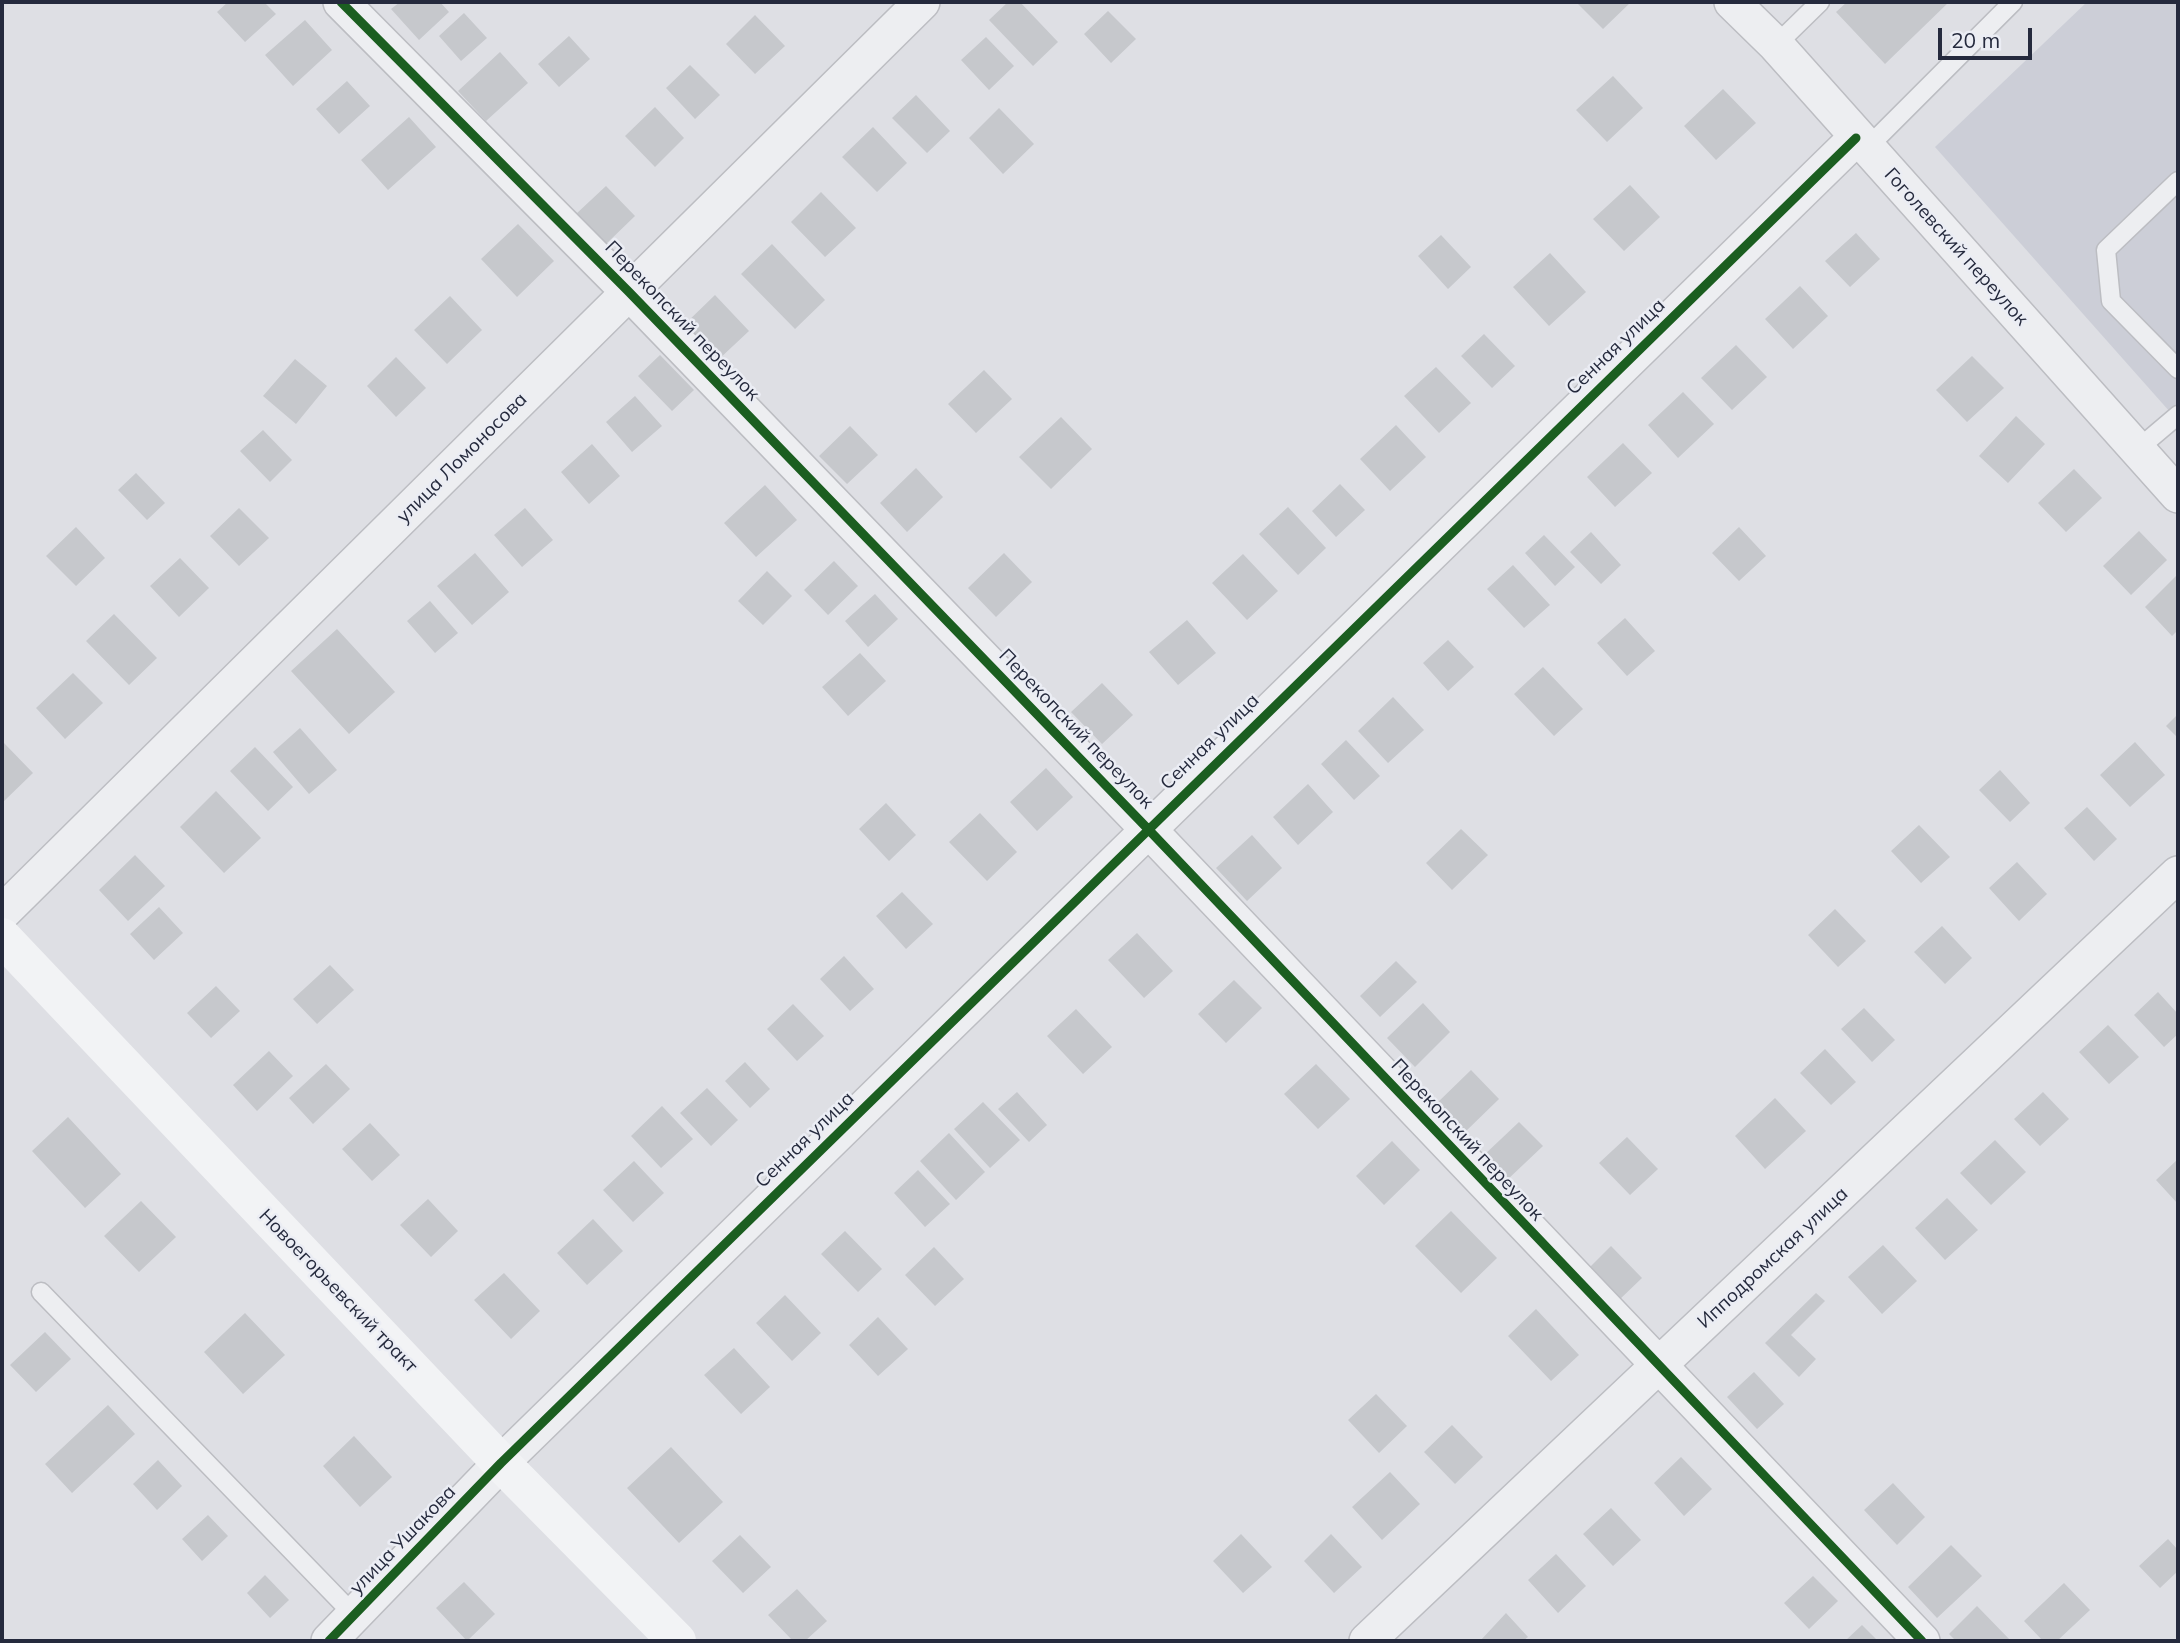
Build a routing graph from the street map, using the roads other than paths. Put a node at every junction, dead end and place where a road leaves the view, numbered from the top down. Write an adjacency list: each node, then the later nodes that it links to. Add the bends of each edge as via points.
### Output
1 (341, 2): 9 (street, Перекопский переулок)
2 (922, 2): 9 (street, улица Ломоносова)
3 (1732, 2): 6 (street, Гоголевский переулок)
4 (1820, 2): 6 (lane)
5 (2013, 2): 7 (lane)
6 (1776, 45): 7 (street, Гоголевский переулок)
7 (1861, 143): 12 (street, Гоголевский переулок); 14 (street, Сенная улица)
8 (2178, 181): 10 (lane, via 2106,250 2111,301)
9 (629, 292): 14 (street, Перекопский переулок); 16 (street, улица Ломоносова)
10 (2178, 369)
11 (2178, 415): 12 (lane)
12 (2140, 448): 13 (street, Гоголевский переулок)
13 (2178, 495)
14 (1147, 828): 19 (street, Перекопский переулок); 20 (street, Сенная улица)
15 (2178, 874): 19 (street, Ипподромская улица)
16 (2, 914)
17 (2, 937): 20 (main road, Новоегорьевский тракт)
18 (41, 1292): 21 (lane)
19 (1657, 1367): 24 (street, Ипподромская улица); 25 (street, Перекопский переулок)
20 (502, 1463): 21 (street, улица Ушакова); 23 (main road, Новоегорьевский тракт)
21 (355, 1615): 22 (street, улица Ушакова)
22 (328, 1641)
23 (677, 1641)
24 (1367, 1641)
25 (1922, 1641)

